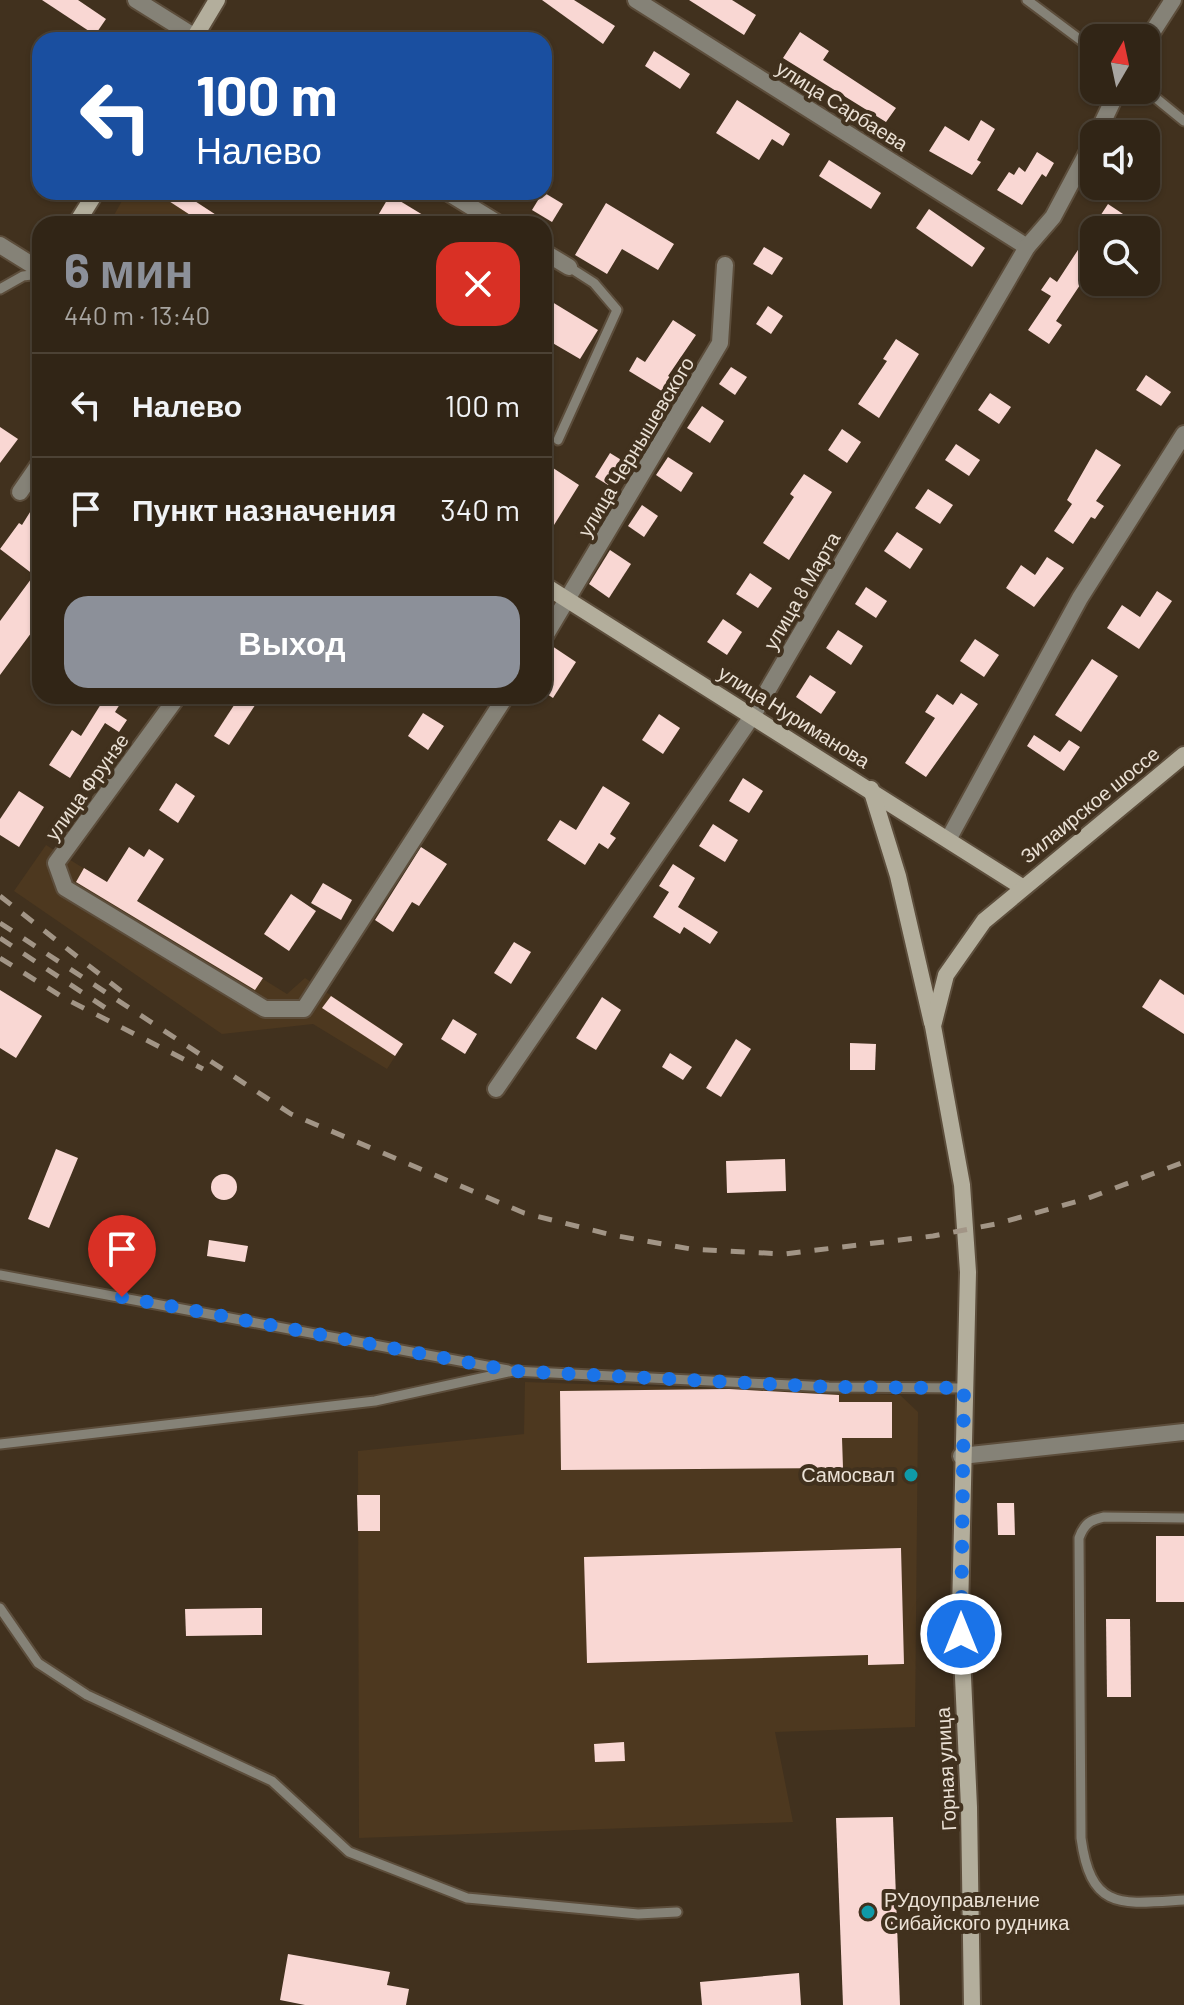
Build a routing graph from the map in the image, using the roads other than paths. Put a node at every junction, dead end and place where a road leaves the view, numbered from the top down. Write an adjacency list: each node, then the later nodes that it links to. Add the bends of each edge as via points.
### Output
1 (136, 0): 7 (street)
2 (217, 0): 8 (main road)
3 (636, 0): 16 (street, улица Сарбаева)
4 (1027, 0): 9 (lane)
5 (1173, 0): 6 (street)
6 (1158, 24)
7 (185, 32)
8 (200, 32)
9 (1080, 40)
10 (1160, 101): 11 (lane)
11 (1184, 121)
12 (1080, 166): 16 (street, улица 8 Марта, via 1053,217)
13 (460, 200): 14 (street)
14 (486, 216)
15 (0, 245): 19 (street)
16 (1027, 247): 32 (street, улица 8 Марта)
17 (552, 257): 20 (street)
18 (725, 265): 28 (street, улица Чернышевского, via 720,343)
19 (32, 267)
20 (569, 267): 24 (lane, via 594,283 617,310)
21 (32, 274): 22 (lane)
22 (0, 289)
23 (1184, 434): 35 (street, via 1080,598)
24 (558, 440)
25 (32, 475): 26 (street)
26 (20, 492)
27 (552, 590): 28 (main road, улица Нуриманова)
28 (568, 600): 29 (street, улица Чернышевского); 32 (main road, улица Нуриманова)
29 (552, 625)
30 (172, 704): 31 (street, улица Фрунзе, via 56,863 65,888 265,1009 304,1009)
31 (501, 704)
32 (753, 715): 34 (main road, улица Нуриманова); 38 (street, улица 8 Марта)
33 (1184, 755): 36 (main road, Зилаирское шоссе)
34 (871, 789): 35 (main road, улица Нуриманова); 37 (main road, Горная улица, via 898,876)
35 (949, 838): 36 (main road, улица Нуриманова)
36 (1022, 887): 37 (main road, Зилаирское шоссе, via 984,921 946,975)
37 (933, 1026): 41 (main road, Горная улица, via 962,1185 968,1272)
38 (496, 1089)
39 (0, 1275): 40 (lane)
40 (513, 1371): 41 (lane, via 829,1387); 43 (lane, via 375,1401)
41 (964, 1388): 44 (main road, Горная улица)
42 (1184, 1432): 44 (street)
43 (0, 1444)
44 (961, 1456): 49 (main road, Горная улица, via 961,1678)
45 (1184, 1518): 47 (lane, via 1104,1517 1091,1520 1079,1538 1085,1866 1094,1886 1114,1900)
46 (0, 1608): 48 (lane, via 38,1663 87,1695 272,1781 349,1852 467,1898 638,1914)
47 (1184, 1900)
48 (677, 1912)
49 (972, 2005)

